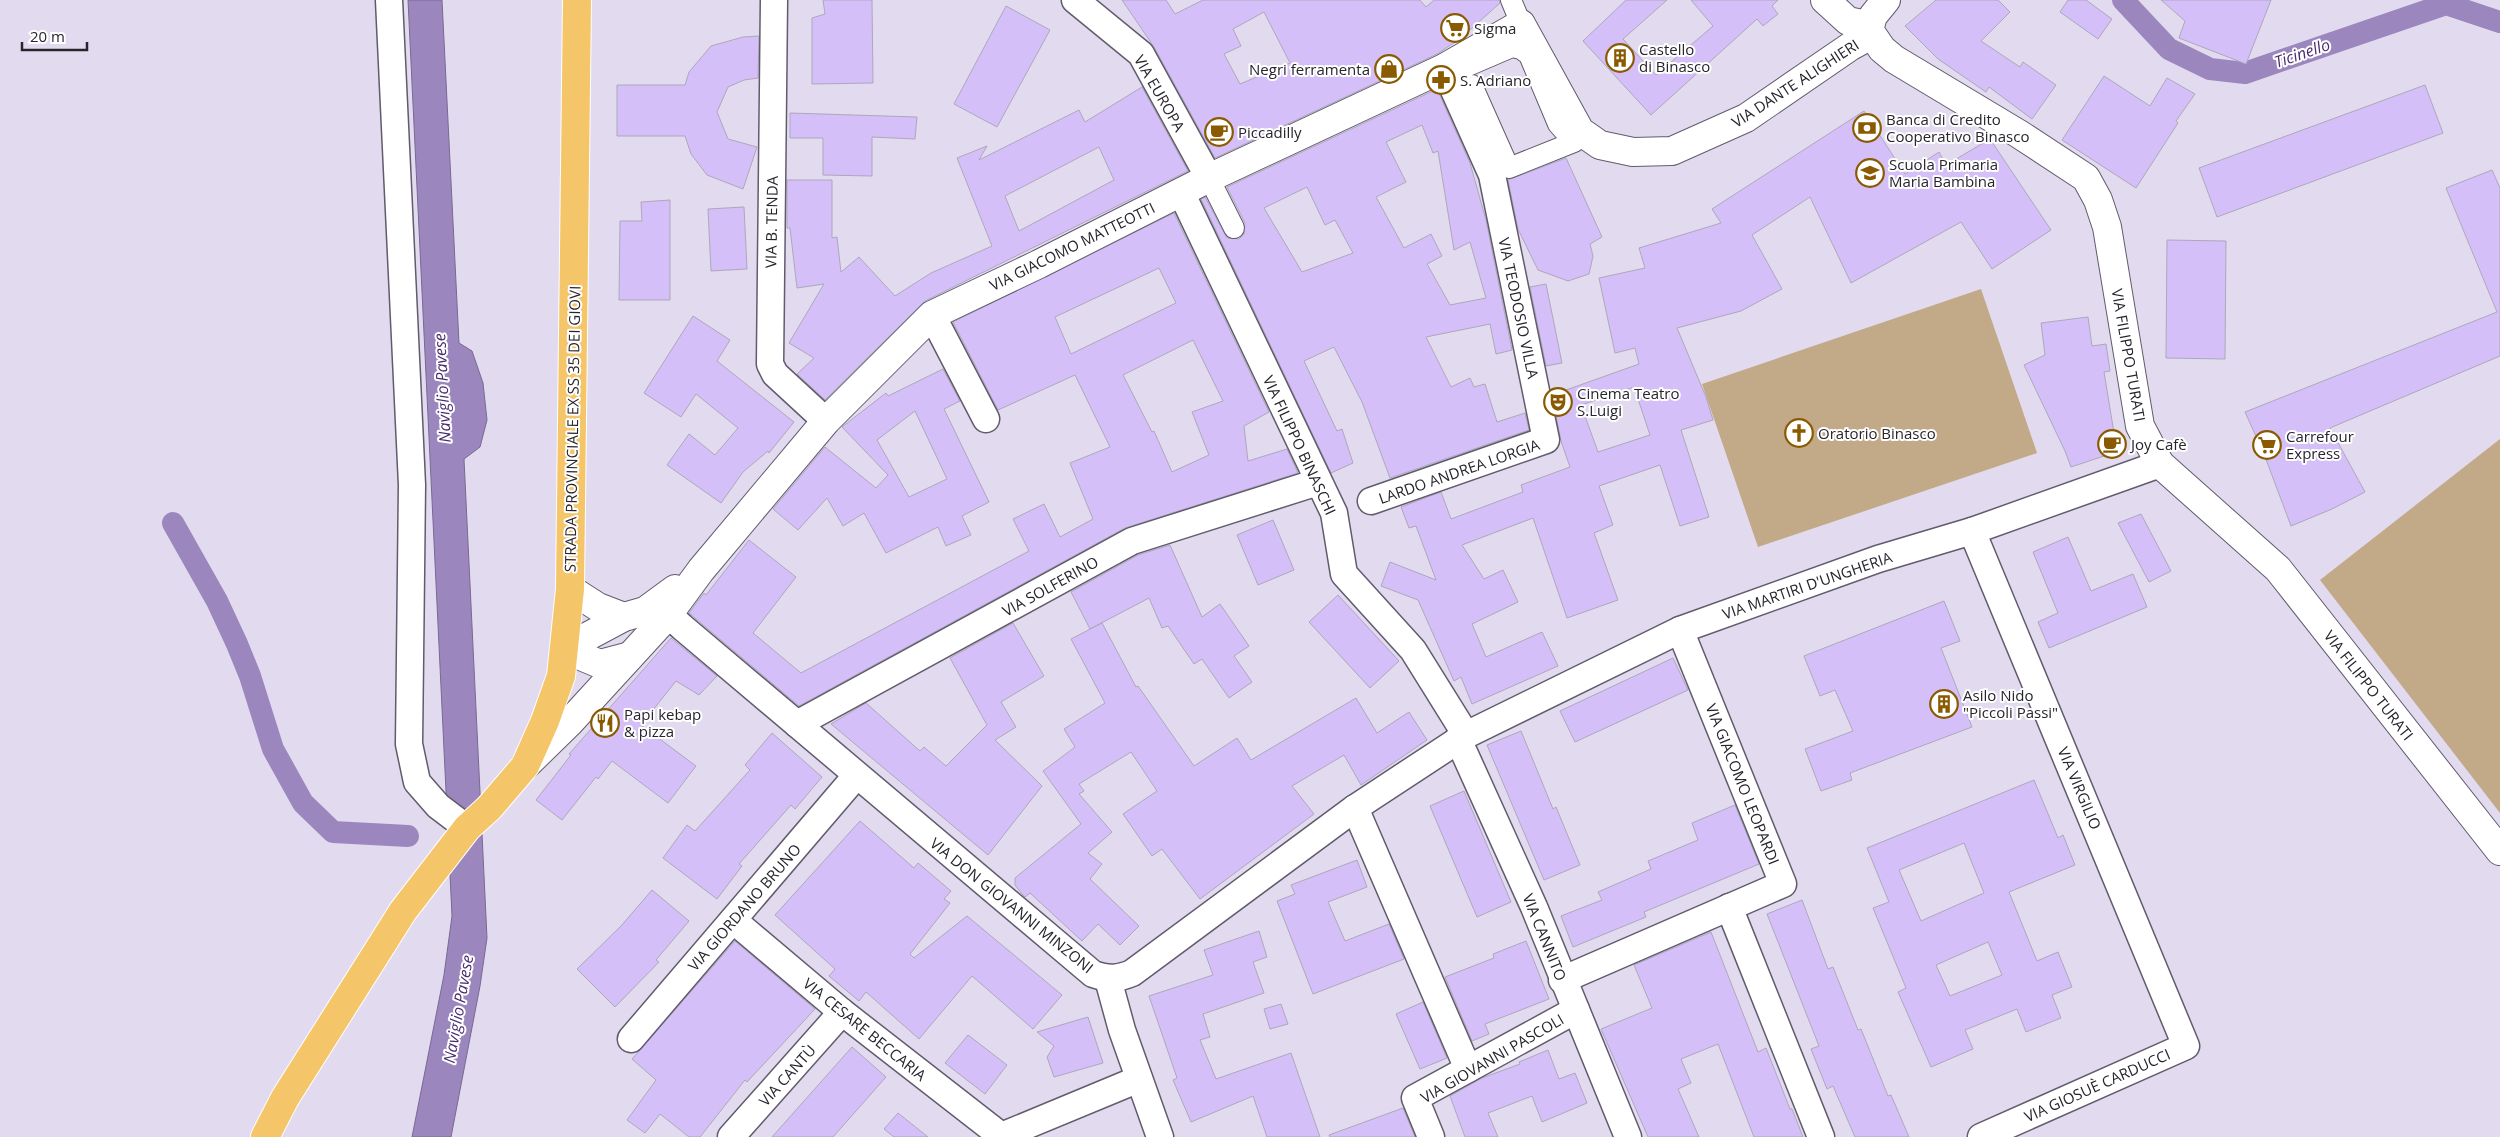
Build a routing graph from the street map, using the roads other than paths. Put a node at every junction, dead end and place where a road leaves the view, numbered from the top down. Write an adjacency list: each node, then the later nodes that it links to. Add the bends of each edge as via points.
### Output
1 (389, 0): 33 (street, via 411,475 408,744 417,782 438,806)
2 (577, 0): 22 (main road, STRADA PROVINCIALE EX SS 35 DEI GIOVI)
3 (774, 0): 16 (street, VIA B. TENDA, via 770,364 775,374)
4 (1825, 0): 8 (street, via 1848,21)
5 (1886, 0): 8 (street, via 1873,16)
6 (1087, 5): 11 (street, VIA EUROPA, via 1141,54)
7 (1516, 12): 8 (street, VIA DANTE ALIGHIERI, via 1580,131 1600,145 1633,152 1672,151 1746,118); 9 (street, VIA GIACOMO MATTEOTTI)
8 (1870, 31): 18 (street, VIA FILIPPO TURATI, via 1894,59 2086,178 2108,227 2140,426)
9 (1444, 68): 11 (street, VIA GIACOMO MATTEOTTI); 17 (street, VIA TEODOSIO VILLA, via 1492,176)
10 (1574, 142): 10 (street, via 1558,124 1529,55 1521,49 1512,47 1456,71 1462,90 1472,85 1509,168)
11 (1209, 178): 12 (street, VIA GIACOMO MATTEOTTI); 13 (street)
12 (1181, 192): 14 (street, VIA GIACOMO MATTEOTTI); 19 (street, VIA FILIPPO BINASCHI)
13 (1234, 228)
14 (932, 314): 15 (street); 16 (street, VIA GIACOMO MATTEOTTI)
15 (986, 420)
16 (826, 421): 23 (street, VIA GIACOMO MATTEOTTI, via 701,570)
17 (1546, 440): 20 (street, LARDO ANDREA LORGIA)
18 (2160, 464): 21 (street, VIA MARTIRI D'UNGHERIA); 34 (street, VIA FILIPPO TURATI, via 2278,569)
19 (1318, 482): 28 (street, VIA SOLFERINO, via 1132,541); 29 (street, VIA FILIPPO BINASCHI, via 1334,514 1344,574 1413,650)
20 (1371, 501)
21 (1972, 530): 25 (street, VIA MARTIRI D'UNGHERIA, via 1878,559); 42 (street, VIA VIRGILIO)
22 (570, 589): 24 (street, via 598,607); 26 (main road, STRADA PROVINCIALE EX SS 35 DEI GIOVI)
23 (662, 609): 24 (street, VIA GIACOMO MATTEOTTI); 27 (street, VIA GIACOMO MATTEOTTI); 28 (street, VIA DON GIOVANNI MINZONI)
24 (624, 617): 26 (street, VIA GIACOMO MATTEOTTI)
25 (1680, 630): 29 (street, VIA MARTIRI D'UNGHERIA); 35 (street, VIA GIACOMO LEOPARDI, via 1783,884)
26 (564, 649): 27 (street, via 600,664); 30 (main road, STRADA PROVINCIALE EX SS 35 DEI GIOVI, via 561,676)
27 (630, 656): 30 (street, VIA GIACOMO MATTEOTTI)
28 (797, 724): 31 (street, VIA DON GIOVANNI MINZONI)
29 (1462, 737): 32 (street, VIA DON GIOVANNI MINZONI); 38 (street, VIA CANNITO)
30 (525, 766): 33 (main road, STRADA PROVINCIALE EX SS 35 DEI GIOVI)
31 (856, 776): 36 (street, VIA GIORDANO BRUNO); 37 (street, VIA DON GIOVANNI MINZONI, via 1093,974)
32 (1355, 808): 37 (street, VIA DON GIOVANNI MINZONI, via 1132,973); 43 (street)
33 (468, 828): 46 (main road, via 403,911 285,1098)
34 (2500, 851)
35 (1729, 907): 38 (street, VIA GIACOMO LEOPARDI); 51 (street)
36 (733, 920): 40 (street, VIA CESARE BECCARIA); 41 (street, VIA GIORDANO BRUNO)
37 (1108, 979): 44 (street)
38 (1562, 980): 39 (street, VIA CANNITO)
39 (1576, 1010): 43 (street, VIA GIOVANNI PASCOLI); 50 (street, VIA CANNITO)
40 (842, 1012): 45 (street, VIA CESARE BECCARIA); 47 (street, VIA CANTÙ)
41 (631, 1039)
42 (2186, 1046): 52 (street, VIA GIOSUÈ CARDUCCI)
43 (1468, 1069): 49 (street, VIA GIOVANNI PASCOLI, via 1415,1098)
44 (1140, 1079): 45 (street); 48 (street)
45 (999, 1136)
46 (265, 1137)
47 (731, 1137)
48 (1160, 1137)
49 (1431, 1137)
50 (1628, 1137)
51 (1821, 1137)
52 (1980, 1137)

